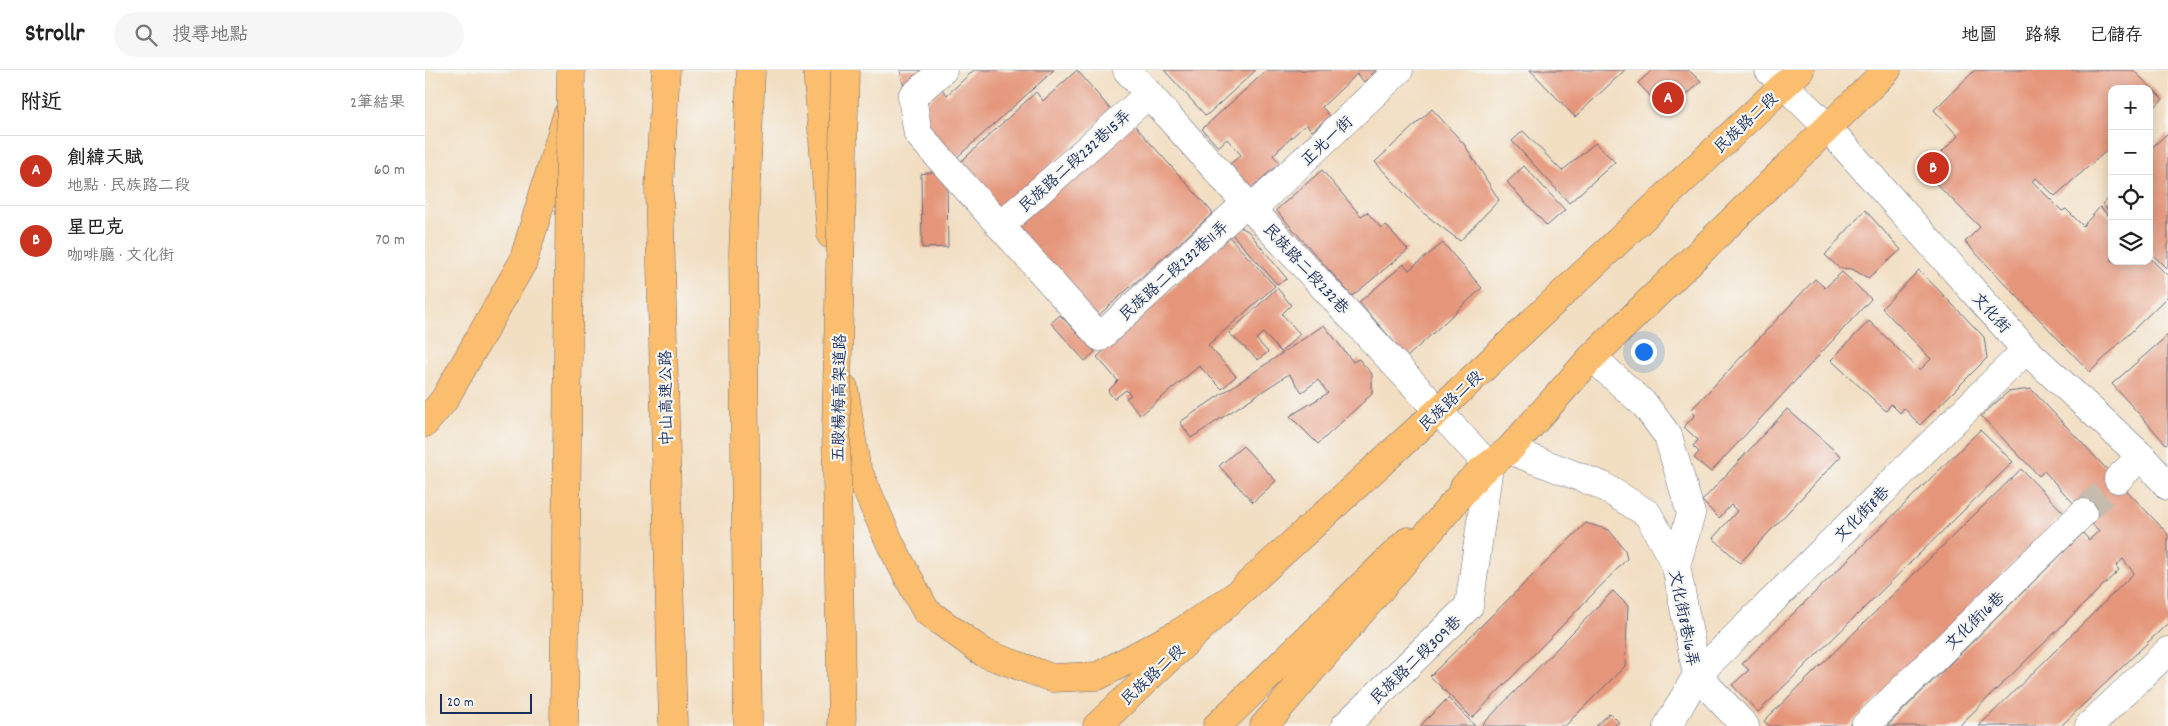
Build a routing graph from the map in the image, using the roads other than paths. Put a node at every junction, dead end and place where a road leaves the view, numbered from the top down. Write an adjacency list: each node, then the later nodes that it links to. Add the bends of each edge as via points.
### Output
1 (571, 70): 30 (main road, bridge)
2 (580, 70): 20 (main road, via 523,262 444,400)
3 (667, 70): 31 (main road, 中山高速公路, via 659,188)
4 (751, 70): 32 (main road, via 743,252)
5 (817, 70): 18 (main road)
6 (845, 70): 33 (main road, 五股楊梅高架道路, bridge, via 836,429)
7 (943, 70): 15 (street, via 913,97 918,134)
8 (1127, 70): 12 (street, 民族路二段232巷)
9 (1399, 70): 14 (street, 正光一街)
10 (1887, 70): 13 (main road)
11 (1784, 75): 13 (street, 文化街); 19 (main road, 民族路二段)
12 (1149, 94): 14 (street, 民族路二段232巷); 15 (street, 民族路二段232巷15弄)
13 (1827, 127): 16 (street, 文化街); 17 (main road)
14 (1249, 206): 15 (street, 民族路二段232巷11弄, via 1100,337); 19 (street, 民族路二段232巷)
15 (999, 226)
16 (2026, 350): 21 (street, 文化街); 29 (street, 文化街8巷)
17 (1592, 358): 22 (main road); 26 (street, via 1645,406 1668,436 1691,514)
18 (843, 379): 27 (main road, via 856,466 891,545 926,611 984,653 1052,678 1098,676 1179,632); 34 (main road)
19 (1439, 410): 22 (street, 民族路二段232巷); 27 (main road, 民族路二段)
20 (425, 423)
21 (2141, 456): 23 (street); 24 (street, 文化街)
22 (1493, 462): 26 (street, 文化街8巷16弄, via 1601,485 1648,514); 36 (main road); 37 (main road); 38 (street, 民族路二段309巷, via 1469,606)
23 (2118, 479)
24 (2168, 486)
25 (2083, 513): 41 (street, 文化街16巷)
26 (1676, 566): 29 (street, 文化街8巷16弄)
27 (1235, 596): 35 (main road, 民族路二段)
28 (2168, 651): 42 (street)
29 (1697, 676): 39 (street, 文化街8巷16弄); 40 (street)
30 (564, 726)
31 (673, 726)
32 (748, 726)
33 (842, 726)
34 (851, 726)
35 (1097, 726)
36 (1217, 726)
37 (1264, 726)
38 (1345, 726)
39 (1668, 726)
40 (1745, 726)
41 (1865, 726)
42 (2089, 726)

